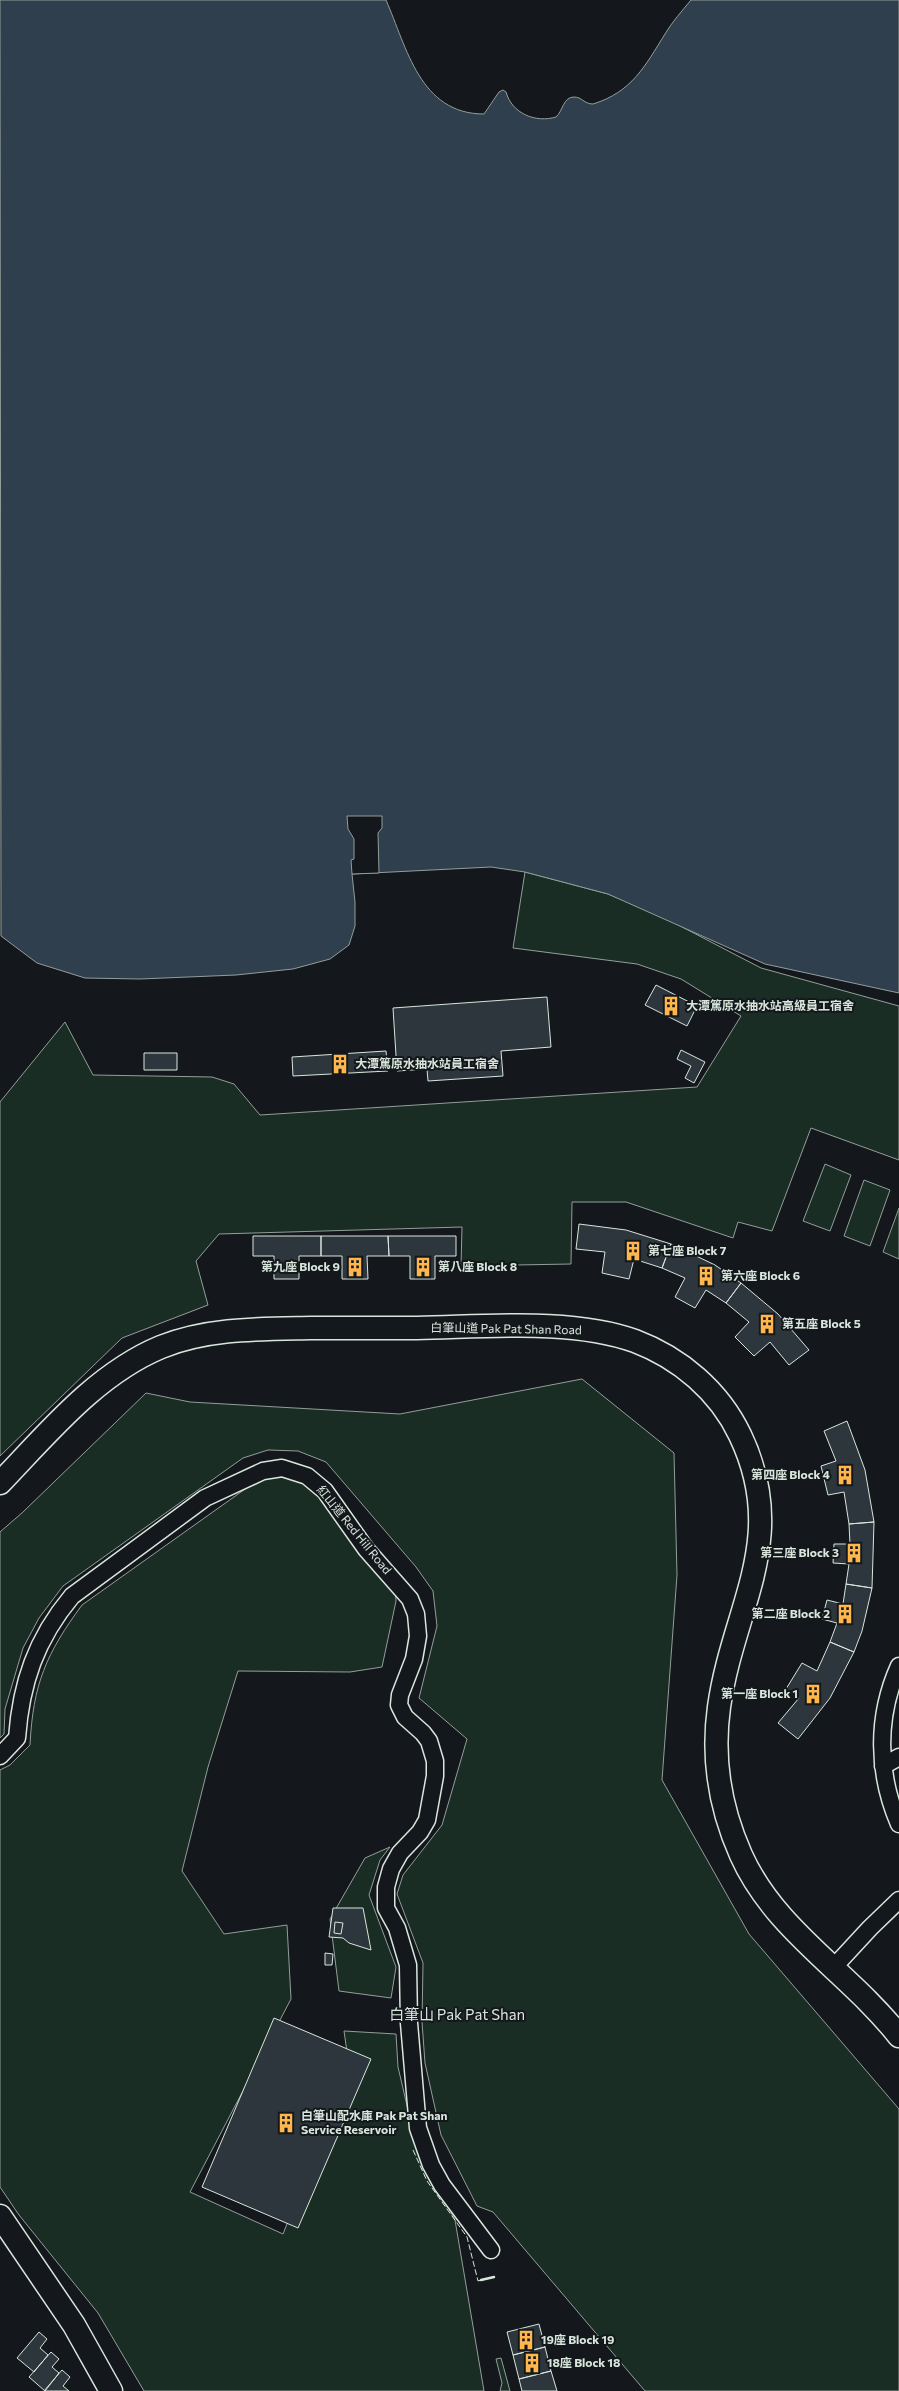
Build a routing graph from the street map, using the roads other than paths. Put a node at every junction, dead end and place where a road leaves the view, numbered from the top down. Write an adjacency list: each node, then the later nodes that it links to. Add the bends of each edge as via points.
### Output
1 (0, 1482): 8 (street, 白筆山道 Pak Pat Shan Road, via 73,1408 120,1369 163,1346 206,1335 273,1329 553,1327 612,1334 668,1356 711,1392 731,1418 748,1454 760,1507 756,1566 719,1705 718,1768 725,1812 742,1858 760,1890 787,1924)
2 (899, 1666): 5 (street, via 886,1705 882,1735)
3 (0, 1756): 11 (street, 紅山道 Red Hill Road, via 16,1738 18,1711 35,1653 72,1596 205,1498 263,1470 282,1468 294,1471 307,1476 325,1491 366,1549 405,1592 416,1614 418,1644 399,1705 405,1717 429,1742 435,1761 435,1776 427,1820 391,1869 386,1887 386,1908 397,1928 408,1966 410,2040 418,2128 442,2185)
4 (899, 1757): 5 (street)
5 (883, 1766): 6 (street, via 885,1786)
6 (899, 1824)
7 (899, 1900): 8 (street)
8 (833, 1968): 9 (street, 白筆山道 Pak Pat Shan Road)
9 (899, 2036)
10 (0, 2216): 12 (street, via 74,2325)
11 (491, 2250)
12 (111, 2391)

